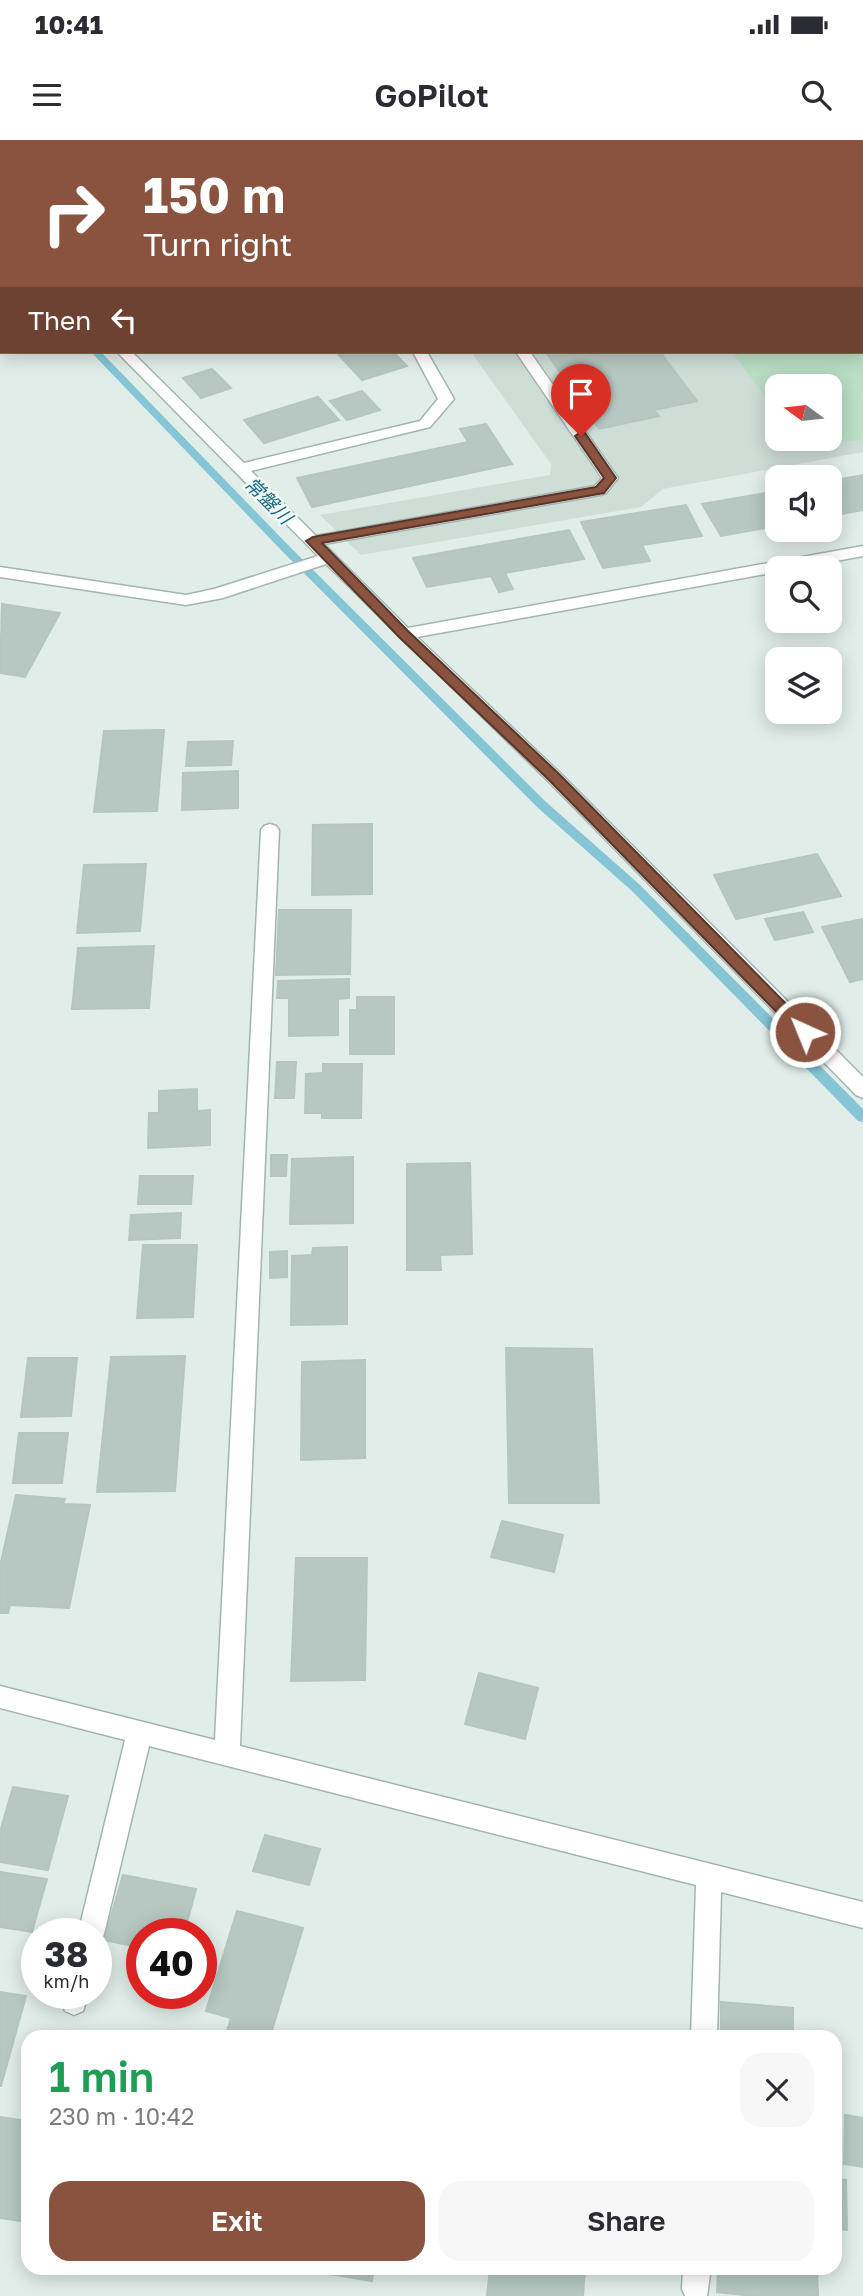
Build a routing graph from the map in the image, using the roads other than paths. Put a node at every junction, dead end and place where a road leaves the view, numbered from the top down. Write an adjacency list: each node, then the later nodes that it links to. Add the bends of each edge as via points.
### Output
1 (126, 354): 4 (street)
2 (421, 354): 4 (street, via 446,399 425,424)
3 (524, 354): 5 (street, via 610,478 600,490)
4 (240, 469): 5 (street)
5 (313, 541): 7 (street)
6 (863, 551): 9 (street)
7 (323, 560): 8 (street, via 186,600); 9 (street)
8 (0, 572)
9 (404, 634): 11 (street, via 554,777)
10 (270, 830): 14 (street)
11 (863, 1090)
12 (0, 1697): 13 (street)
13 (140, 1731): 14 (street); 17 (street)
14 (227, 1753): 15 (street)
15 (709, 1874): 16 (street); 18 (street)
16 (863, 1915)
17 (95, 1918)
18 (704, 2030)

